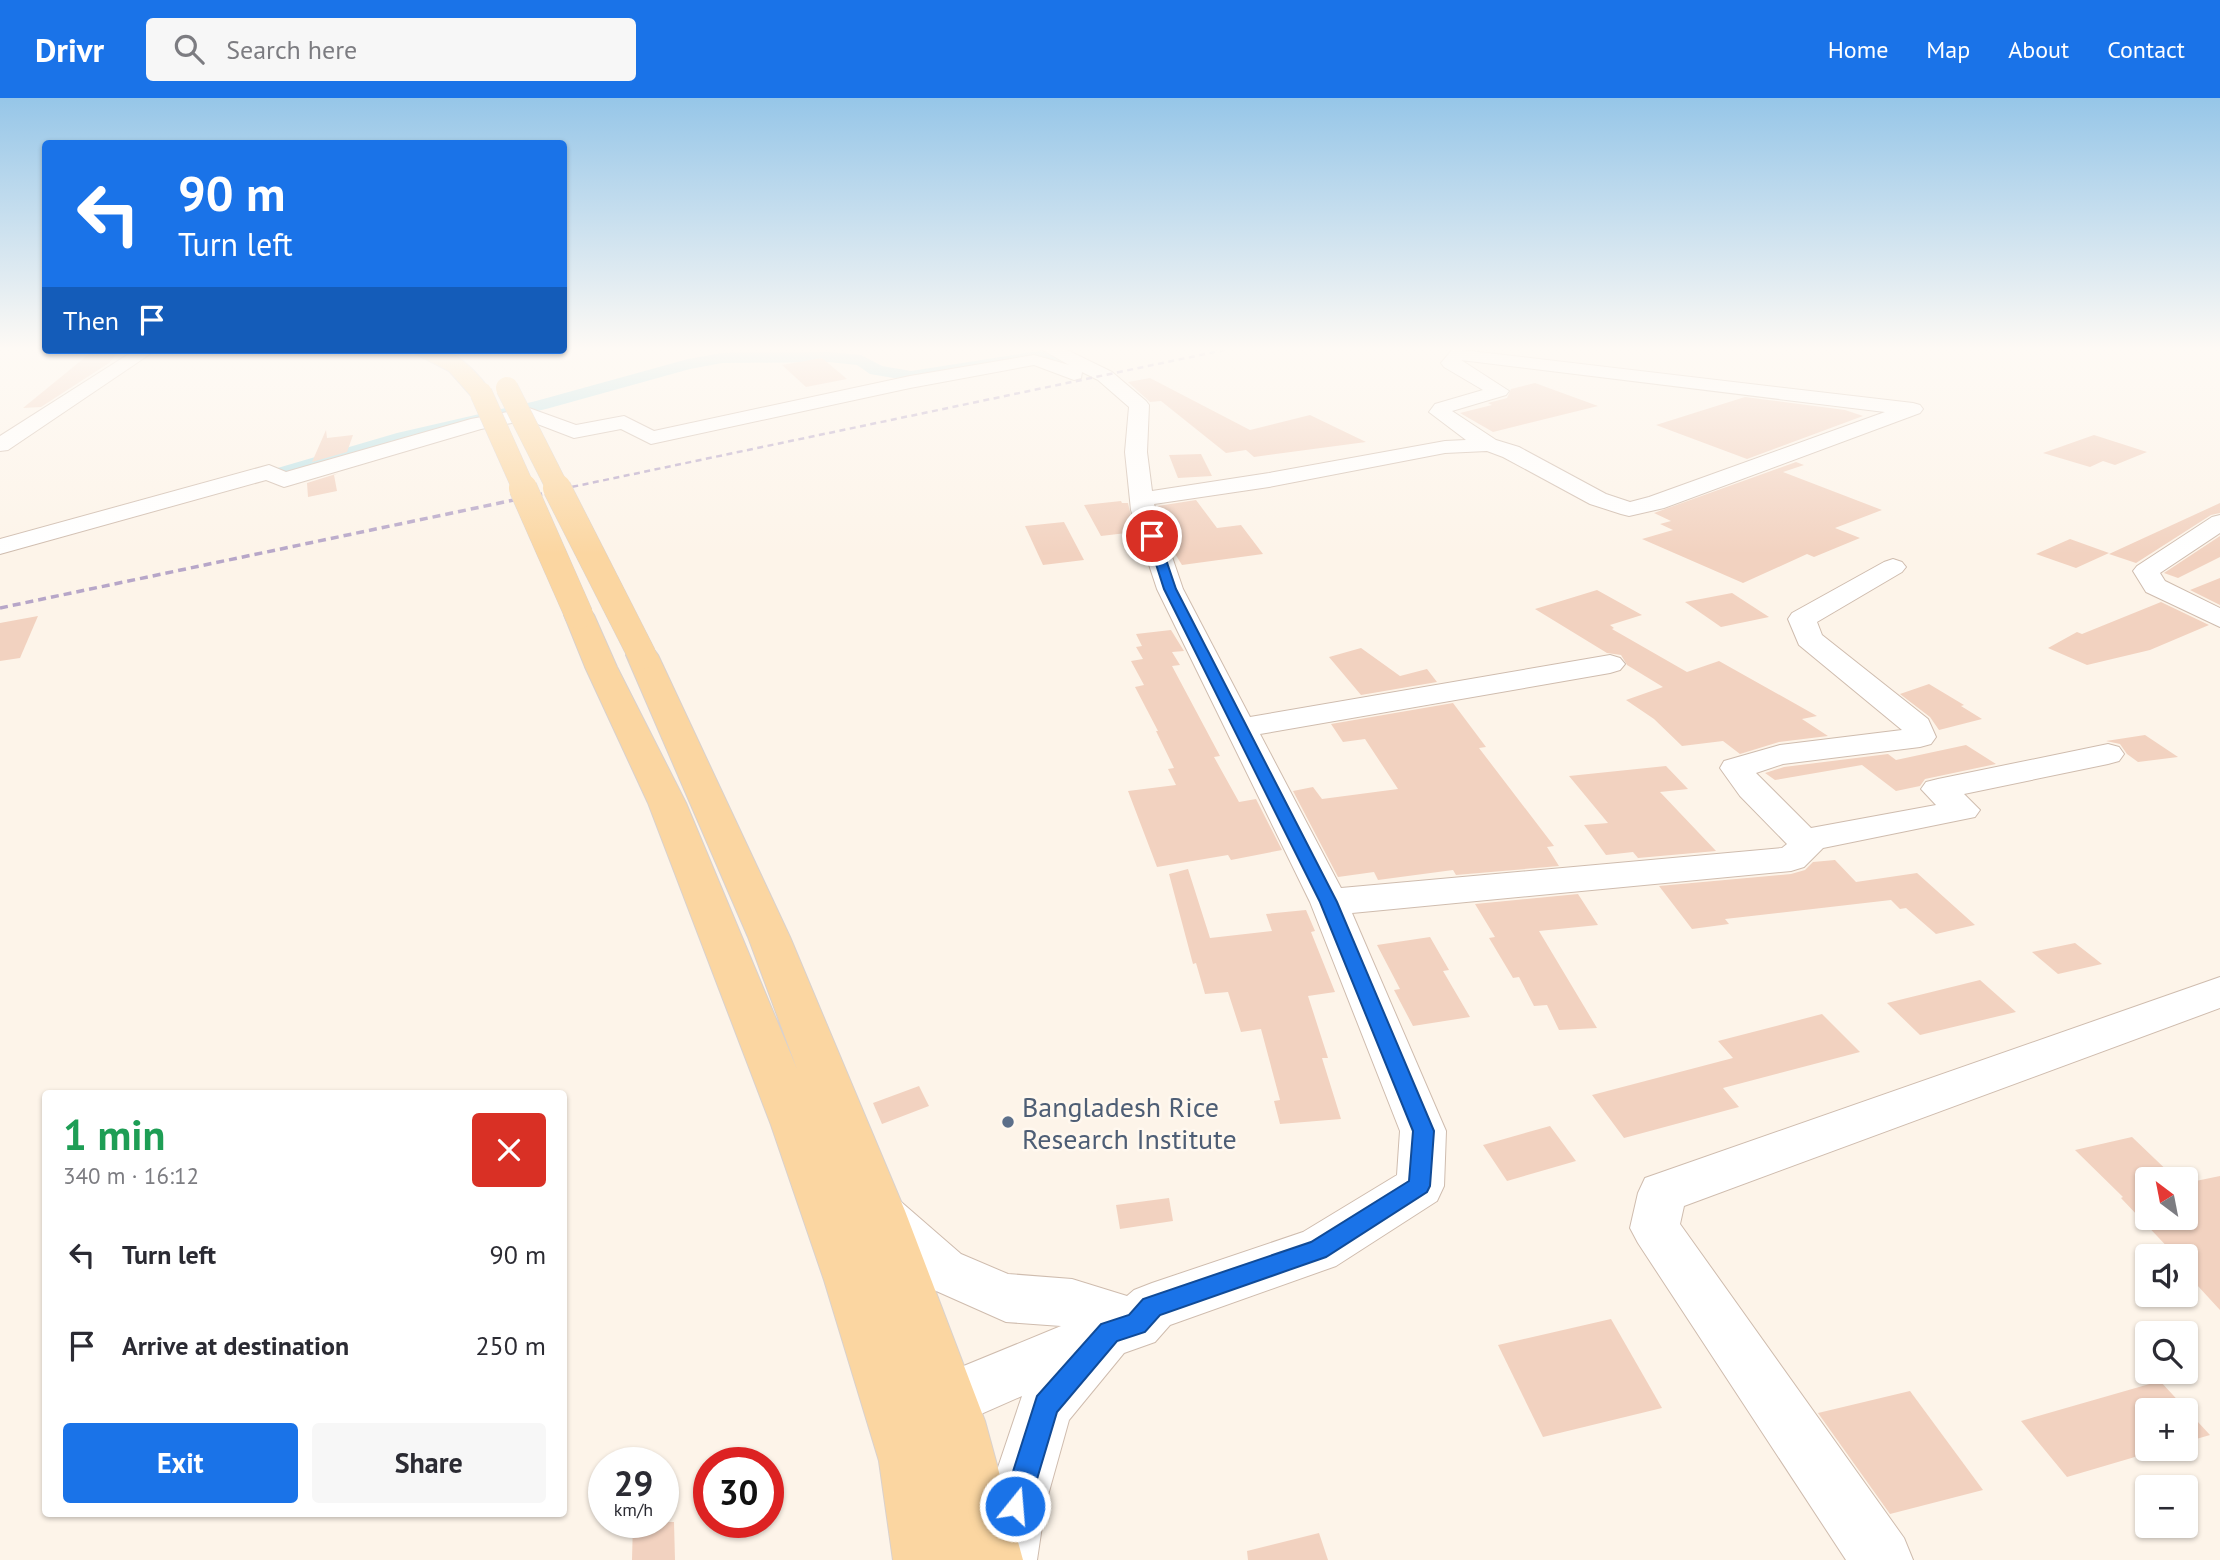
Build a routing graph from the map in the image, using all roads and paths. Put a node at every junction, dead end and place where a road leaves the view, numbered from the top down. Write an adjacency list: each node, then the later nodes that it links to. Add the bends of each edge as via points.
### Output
1 (43, 417): 10 (street)
2 (492, 417): 26 (main road, bridge, via 601,667 667,803 801,1138 911,1461)
3 (511, 417): 14 (street, via 112,514)
4 (522, 417): 23 (main road, bridge, via 642,655 769,937)
5 (537, 417): 6 (street, via 574,432 624,422 651,438)
6 (747, 417)
7 (1138, 417): 12 (street, via 1136,452)
8 (1447, 417): 11 (street)
9 (1891, 417): 11 (street, via 1629,509 1598,499 1511,452)
10 (0, 445)
11 (1488, 445): 12 (street, via 1446,447)
12 (1142, 499): 18 (street, via 1170,589)
13 (2220, 522): 16 (street, via 2146,571 2155,586)
14 (0, 547)
15 (1893, 567): 20 (street, via 1802,619 1809,639 1917,726 1920,737 1780,755 1737,768 1743,780)
16 (2220, 619)
17 (1610, 664): 18 (street)
18 (1241, 728): 21 (street)
19 (2108, 754): 20 (street, via 1938,789 1963,810)
20 (1803, 841): 21 (street, via 1806,847 1791,859)
21 (1329, 902): 24 (street, via 1423,1131 1420,1186 1318,1250 1152,1307)
22 (2220, 992): 29 (street, via 1662,1193 1655,1228)
23 (878, 1212): 24 (street, via 943,1270 1006,1298 1072,1303); 25 (main road)
24 (1123, 1328): 25 (street); 28 (street, via 1046,1405 1015,1506)
25 (947, 1401): 27 (main road)
26 (927, 1560)
27 (989, 1560)
28 (1006, 1560)
29 (1882, 1560)

